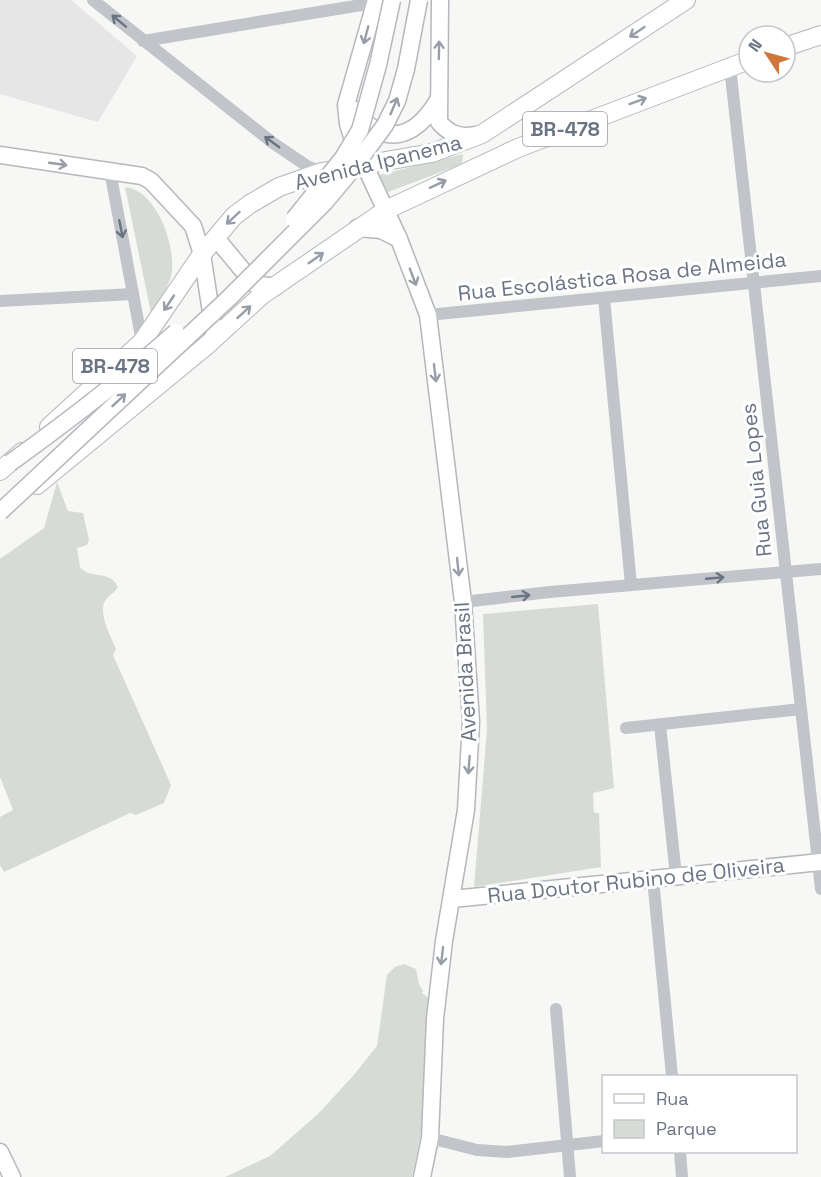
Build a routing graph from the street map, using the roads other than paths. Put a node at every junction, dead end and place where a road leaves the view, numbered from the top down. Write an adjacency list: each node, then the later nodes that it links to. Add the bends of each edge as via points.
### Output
1 (93, 0): 8 (street, one-way to 1)
2 (392, 0): 33 (main road, bridge, via 360,130 343,158 284,232 142,363)
3 (420, 0): 34 (main road, one-way to 3, bridge, via 230,298 351,171 385,125 397,101)
4 (440, 0): 13 (main road, one-way to 4)
5 (680, 1): 14 (main road, BR-478, one-way to 14)
6 (375, 3): 8 (street); 12 (main road, one-way to 12)
7 (821, 35): 9 (main road)
8 (143, 40): 18 (street, one-way to 8, via 273,143)
9 (797, 43)
10 (737, 64): 11 (main road, BR-478)
11 (730, 67): 19 (main road, BR-478, one-way to 11, via 518,148); 25 (street, Rua Guia Lopes)
12 (357, 70): 13 (main road, via 356,111 366,124 379,131 407,133 425,118); 16 (main road, Avenida Brasil, via 346,105 348,124)
13 (438, 99): 14 (main road, via 440,122 445,128 458,136)
14 (482, 134): 16 (main road, Avenida Ipanema / BR-478, via 432,153)
15 (0, 155): 17 (main road, one-way to 17)
16 (364, 164): 18 (main road, Avenida Ipanema / BR-478); 19 (main road, Avenida Brasil)
17 (110, 171): 23 (main road, via 151,181 193,225); 27 (street, one-way to 27)
18 (322, 172): 21 (main road, Avenida Ipanema / BR-478, one-way to 21, via 279,187 250,204)
19 (386, 210): 20 (main road, BR-478); 22 (main road, Avenida Brasil)
20 (357, 228): 22 (main road, via 381,230); 26 (main road, BR-478, one-way to 20)
21 (216, 238): 23 (main road, Avenida Ipanema / BR-478); 26 (main road, via 254,284)
22 (399, 239): 30 (main road, Avenida Brasil, one-way to 30)
23 (202, 254): 31 (main road); 32 (main road, Avenida Ipanema / BR-478, one-way to 32)
24 (821, 276): 25 (street, Rua Escolástica Rosa de Almeida)
25 (754, 283): 28 (street, Rua Escolástica Rosa de Almeida); 36 (street, Rua Guia Lopes)
26 (274, 287): 31 (main road, BR-478, one-way to 26)
27 (133, 294): 29 (street); 32 (street)
28 (604, 298): 30 (street, Rua Escolástica Rosa de Almeida); 37 (street)
29 (0, 301)
30 (428, 315): 38 (main road, Avenida Brasil, one-way to 38)
31 (215, 338): 34 (main road, BR-478, via 61,468)
32 (142, 342): 33 (main road, Avenida Ipanema / BR-478)
33 (5, 467)
34 (0, 513)
35 (821, 569): 36 (street)
36 (786, 572): 37 (street, one-way to 36); 39 (street, Rua Guia Lopes)
37 (631, 585): 38 (street, one-way to 37)
38 (463, 602): 46 (main road, Avenida Brasil, one-way to 46, via 471,723 466,810)
39 (801, 709): 40 (street); 42 (street, Rua Guia Lopes)
40 (660, 724): 41 (street); 43 (street)
41 (626, 728)
42 (820, 862): 43 (main road, Rua Doutor Rubino de Oliveira); 45 (street, Rua Guia Lopes)
43 (676, 876): 44 (main road, Rua Doutor Rubino de Oliveira)
44 (653, 879): 46 (main road, Rua Doutor Rubino de Oliveira); 48 (street)
45 (821, 889)
46 (452, 898): 49 (main road, Avenida Brasil, one-way to 49, via 435,1019)
47 (556, 1009): 51 (street)
48 (672, 1075)
49 (430, 1138): 51 (street, via 477,1150 507,1152); 55 (main road, Avenida Brasil)
50 (602, 1141): 51 (street)
51 (568, 1146): 56 (street)
52 (0, 1152): 54 (main road)
53 (680, 1153): 57 (street)
54 (12, 1177)
55 (422, 1177)
56 (570, 1177)
57 (682, 1177)

